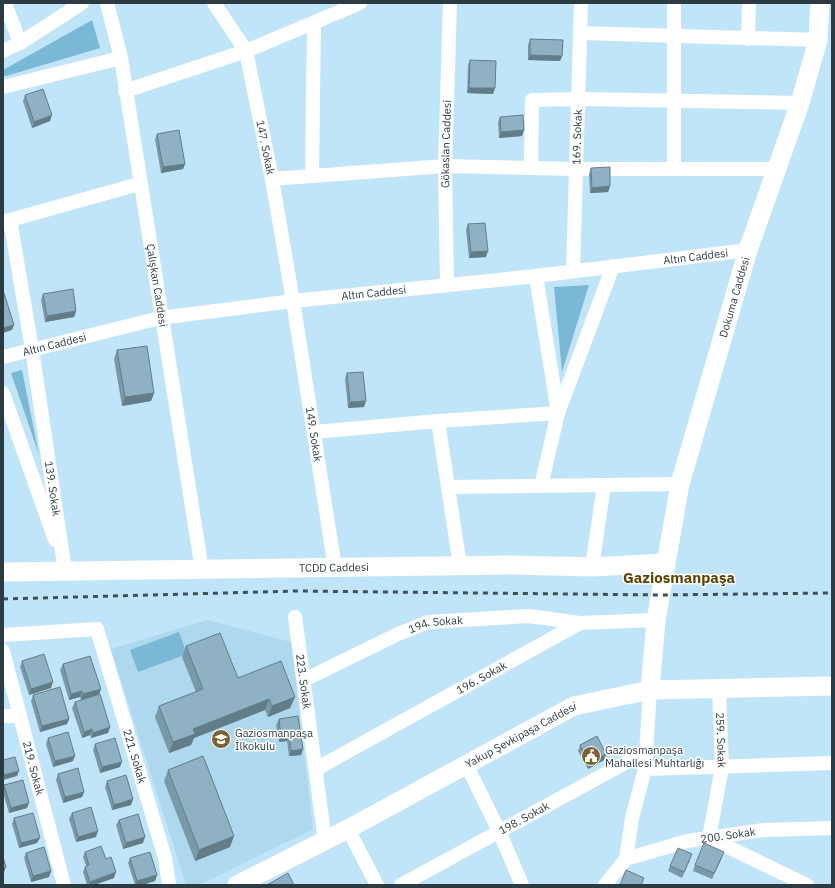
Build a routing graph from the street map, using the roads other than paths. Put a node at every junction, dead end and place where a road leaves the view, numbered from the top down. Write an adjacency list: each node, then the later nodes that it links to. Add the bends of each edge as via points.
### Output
1 (5, 3): 16 (street)
2 (82, 3): 16 (street)
3 (107, 3): 19 (street, Çalışkan Caddesi)
4 (214, 3): 18 (street, 147. Sokak)
5 (360, 3): 11 (street)
6 (450, 3): 25 (street, Gökaslan Caddesi)
7 (581, 3): 12 (street, 169. Sokak)
8 (674, 3): 13 (street)
9 (748, 3): 14 (street)
10 (820, 3): 15 (main road, Dokuma Caddesi)
11 (314, 23): 18 (street); 30 (street)
12 (580, 34): 13 (street); 22 (street, 169. Sokak)
13 (673, 37): 14 (street); 23 (street)
14 (748, 39): 15 (street)
15 (818, 40): 24 (main road, Dokuma Caddesi)
16 (20, 43): 17 (street)
17 (3, 51)
18 (246, 51): 21 (street); 31 (street, 147. Sokak)
19 (121, 58): 20 (street); 21 (street, Çalışkan Caddesi)
20 (3, 86)
21 (125, 91): 32 (street, Çalışkan Caddesi)
22 (578, 99): 23 (street); 26 (street, via 532,100); 27 (street, 169. Sokak)
23 (673, 100): 24 (street); 28 (street)
24 (800, 103): 29 (main road, Dokuma Caddesi)
25 (445, 166): 26 (street); 30 (street); 38 (street, Gökaslan Caddesi)
26 (530, 168): 27 (street)
27 (576, 169): 28 (street); 36 (street, 169. Sokak)
28 (674, 169): 29 (street)
29 (778, 169): 34 (main road, Dokuma Caddesi)
30 (312, 176): 31 (street)
31 (272, 179): 39 (street, 147. Sokak)
32 (139, 184): 33 (street); 40 (street, Çalışkan Caddesi)
33 (7, 221): 41 (street, 139. Sokak)
34 (748, 250): 35 (street, Altın Caddesi); 47 (main road, Dokuma Caddesi)
35 (613, 266): 36 (street, Altın Caddesi); 44 (street)
36 (573, 271): 37 (street, Altın Caddesi)
37 (536, 276): 38 (street, Altın Caddesi); 44 (street)
38 (447, 285): 39 (street, Altın Caddesi)
39 (293, 301): 40 (street, Altın Caddesi); 46 (street, 149. Sokak)
40 (160, 318): 41 (street, Altın Caddesi); 55 (street, Çalışkan Caddesi)
41 (32, 349): 42 (street, Altın Caddesi); 56 (street, 139. Sokak)
42 (3, 357)
43 (3, 393): 56 (street, 139. Sokak)
44 (558, 413): 45 (street); 49 (street)
45 (438, 421): 46 (street); 50 (street)
46 (314, 432): 54 (street, 149. Sokak)
47 (680, 484): 48 (street); 51 (main road, Dokuma Caddesi)
48 (604, 485): 49 (street); 53 (street)
49 (541, 486): 50 (street)
50 (448, 487): 52 (street)
51 (665, 563): 53 (main road, TCDD Caddesi); 59 (main road, Dokuma Caddesi)
52 (460, 566): 53 (main road, TCDD Caddesi); 54 (main road, TCDD Caddesi)
53 (592, 567)
54 (335, 568): 55 (main road, TCDD Caddesi)
55 (202, 570): 56 (main road, TCDD Caddesi)
56 (65, 571): 57 (main road, TCDD Caddesi)
57 (3, 572)
58 (296, 617): 63 (street, 223. Sokak)
59 (656, 620): 60 (street, 196. Sokak); 66 (main road, Dokuma Caddesi)
60 (580, 623): 63 (street, 194. Sokak, via 529,616 428,622); 73 (street, 196. Sokak)
61 (3, 635): 82 (street, 221. Sokak, via 97,629 165,858)
62 (3, 651): 68 (street, 219. Sokak)
63 (304, 680): 73 (street, 223. Sokak)
64 (832, 686): 65 (main road, Yakup Şevkipaşa Caddesi)
65 (719, 688): 66 (main road, Yakup Şevkipaşa Caddesi); 72 (street, 259. Sokak)
66 (650, 690): 69 (street); 71 (main road, Yakup Şevkipaşa Caddesi, via 574,706)
67 (3, 716): 68 (street)
68 (20, 716): 81 (street, 219. Sokak)
69 (647, 751): 74 (street); 77 (street, 198. Sokak)
70 (832, 763): 72 (street)
71 (466, 764): 76 (main road, Yakup Şevkipaşa Caddesi); 77 (street)
72 (722, 767): 74 (street); 78 (street, 259. Sokak)
73 (316, 769): 79 (street, 223. Sokak)
74 (645, 769): 80 (street, via 632,818)
75 (832, 828): 78 (street, 200. Sokak, via 764,830)
76 (348, 829): 79 (main road, Yakup Şevkipaşa Caddesi); 84 (street)
77 (499, 832): 85 (street, 198. Sokak); 86 (street)
78 (709, 838): 80 (street, 200. Sokak, via 687,841); 88 (street)
79 (325, 841): 83 (main road, Yakup Şevkipaşa Caddesi)
80 (626, 859): 87 (street)
81 (64, 885)
82 (169, 885)
83 (237, 885)
84 (377, 885)
85 (401, 885)
86 (522, 885)
87 (605, 885)
88 (806, 885)

